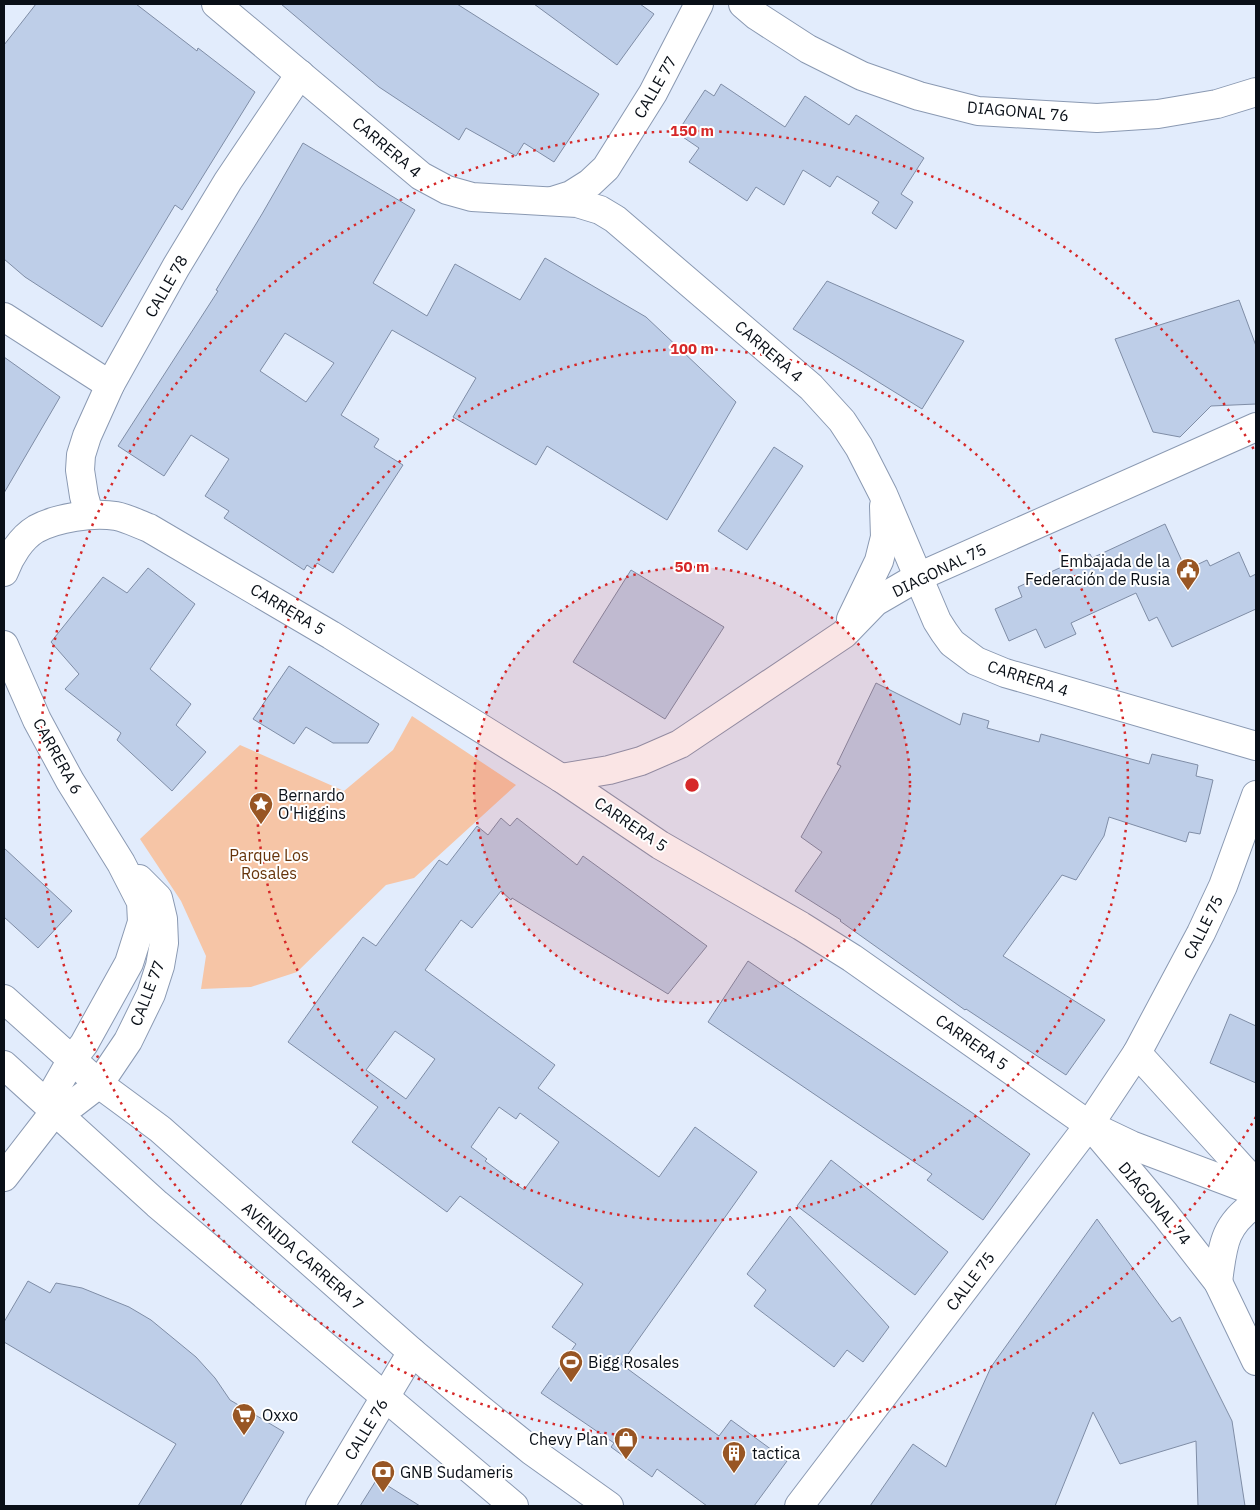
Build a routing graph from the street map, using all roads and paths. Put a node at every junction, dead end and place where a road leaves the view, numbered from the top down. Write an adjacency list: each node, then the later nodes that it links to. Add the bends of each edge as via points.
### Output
1 (216, 4): 4 (street, CARRERA 4)
2 (699, 4): 6 (street, CALLE 77, via 653,93)
3 (743, 4): 5 (street, DIAGONAL 76, via 808,49 862,76 919,96 978,111 1097,118 1158,114 1218,104)
4 (300, 74): 7 (street, CARRERA 4, via 421,176 447,190 472,197); 10 (street, CALLE 78, via 228,181)
5 (1256, 92)
6 (606, 168): 7 (street, CALLE 77, via 571,195); 8 (street, via 606,194)
7 (550, 201): 8 (street, CARRERA 4, via 577,203)
8 (615, 219): 12 (street, CARRERA 4, via 811,387 842,421)
9 (4, 317): 10 (street)
10 (110, 385): 13 (street, CALLE 78, via 81,455 80,470)
11 (1256, 427): 15 (street, DIAGONAL 75)
12 (883, 494): 15 (street, CARRERA 4); 16 (street, via 885,537 879,561)
13 (89, 514): 14 (street, CARRERA 5, via 36,529 19,544); 19 (street, CARRERA 5, via 117,516 149,528)
14 (5, 568)
15 (918, 577): 16 (street, DIAGONAL 75, via 875,602); 18 (street, CARRERA 4, via 944,632 952,643 976,661 1005,673)
16 (844, 634): 19 (street, DIAGONAL 75, via 680,744 641,761)
17 (4, 644): 21 (street, CARRERA 6, via 37,720)
18 (1256, 746)
19 (561, 778): 28 (street, CARRERA 5, via 660,845 852,958)
20 (1256, 795): 23 (street, CALLE 75, via 1219,894)
21 (121, 863): 24 (street, CALLE 77, via 141,902 142,922 129,962 84,1044); 26 (street, CALLE 77, via 158,898 164,919 164,943 150,994 128,1041)
22 (4, 999): 24 (street, AVENIDA CARRERA 7)
23 (1137, 1053): 28 (street, CALLE 75); 30 (street)
24 (71, 1061): 26 (street, AVENIDA CARRERA 7); 27 (street, CALLE 77, via 55,1089)
25 (4, 1065): 27 (street)
26 (99, 1084): 27 (street, CALLE 77, via 73,1104); 34 (street, AVENIDA CARRERA 7, via 160,1129)
27 (55, 1111): 29 (street, CALLE 77); 36 (street, via 157,1204)
28 (1089, 1125): 31 (street, CARRERA 5, via 1131,1145); 33 (street, DIAGONAL 74, via 1166,1214); 40 (street, CALLE 75)
29 (4, 1177)
30 (1256, 1184)
31 (1256, 1192)
32 (1256, 1203): 33 (street, via 1241,1214 1229,1231 1223,1244)
33 (1218, 1282): 35 (street, DIAGONAL 74)
34 (412, 1352): 36 (street, CALLE 76); 39 (street, AVENIDA CARRERA 7, via 532,1451)
35 (1256, 1361)
36 (385, 1397): 37 (street, CALLE 76); 38 (street)
37 (320, 1506)
38 (514, 1506)
39 (609, 1506)
40 (799, 1506)

